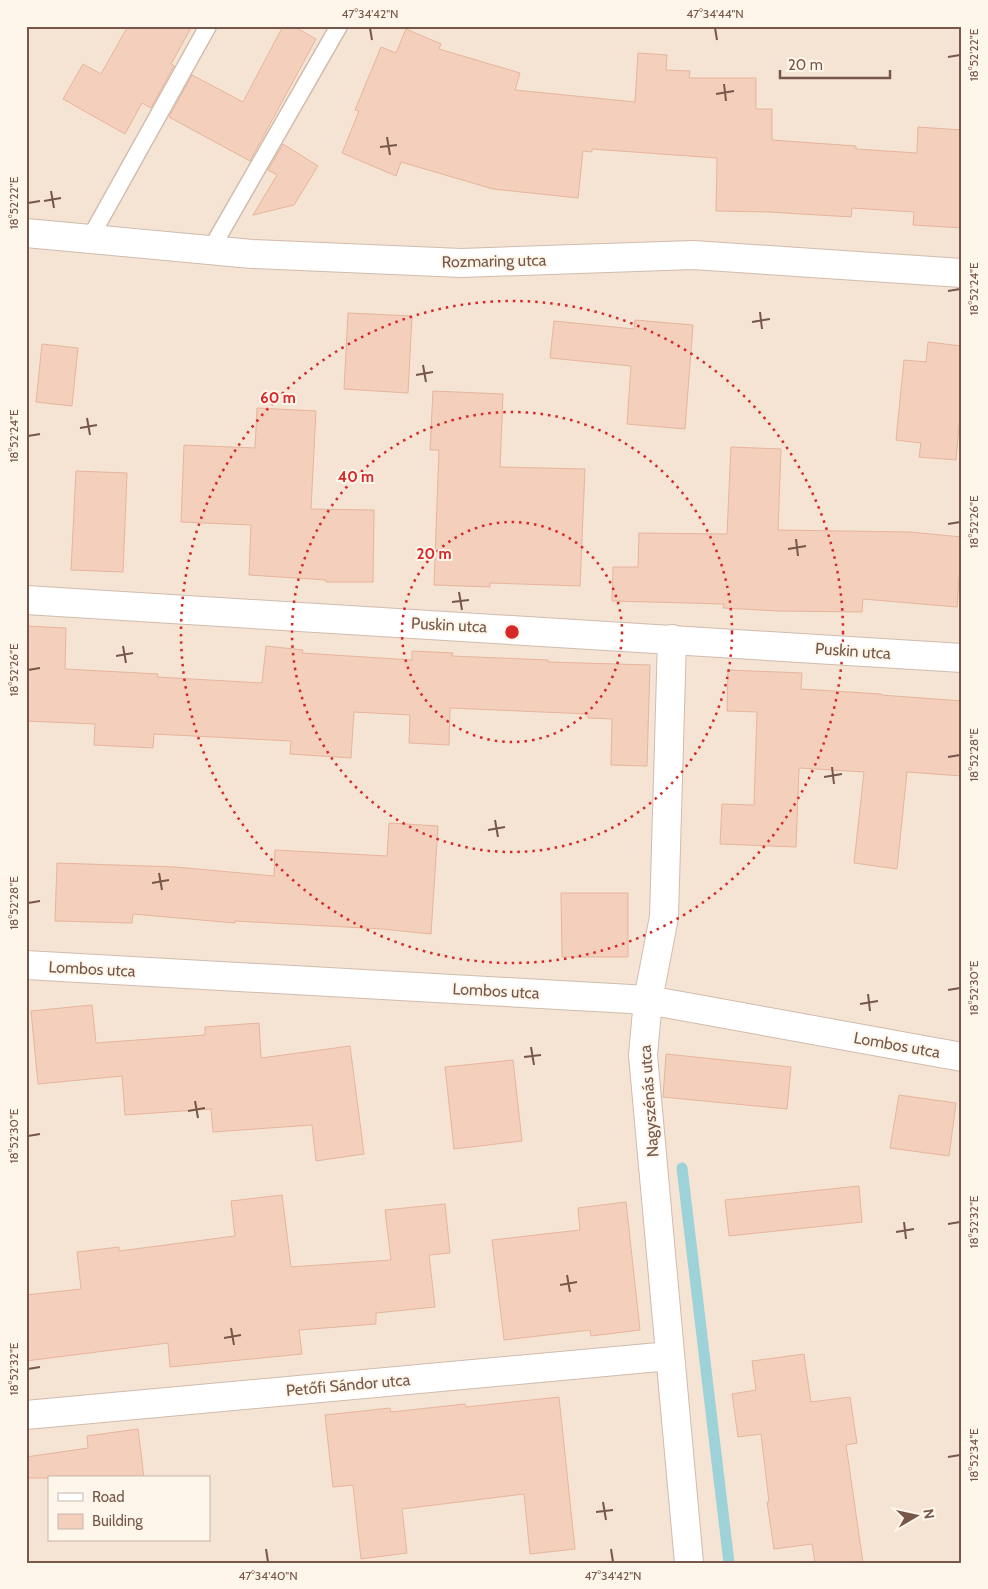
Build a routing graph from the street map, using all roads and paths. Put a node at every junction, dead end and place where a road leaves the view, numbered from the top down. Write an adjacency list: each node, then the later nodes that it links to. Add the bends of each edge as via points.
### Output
1 (208, 26): 4 (lane)
2 (339, 26): 5 (lane)
3 (26, 232): 4 (street, Rozmaring utca)
4 (90, 238): 5 (street, Rozmaring utca)
5 (211, 249): 6 (street, Rozmaring utca, via 252,254 461,264 693,255)
6 (962, 273)
7 (26, 600): 8 (street, Puskin utca)
8 (672, 638): 9 (street, Puskin utca); 11 (street, Nagyszénás utca, via 664,917)
9 (962, 658)
10 (26, 965): 11 (street, Lombos utca)
11 (648, 1000): 12 (street, Lombos utca); 13 (street, Nagyszénás utca, via 643,1055)
12 (962, 1057)
13 (670, 1356): 14 (street, Petőfi Sándor utca); 15 (street, Nagyszénás utca)
14 (26, 1414)
15 (689, 1563)

